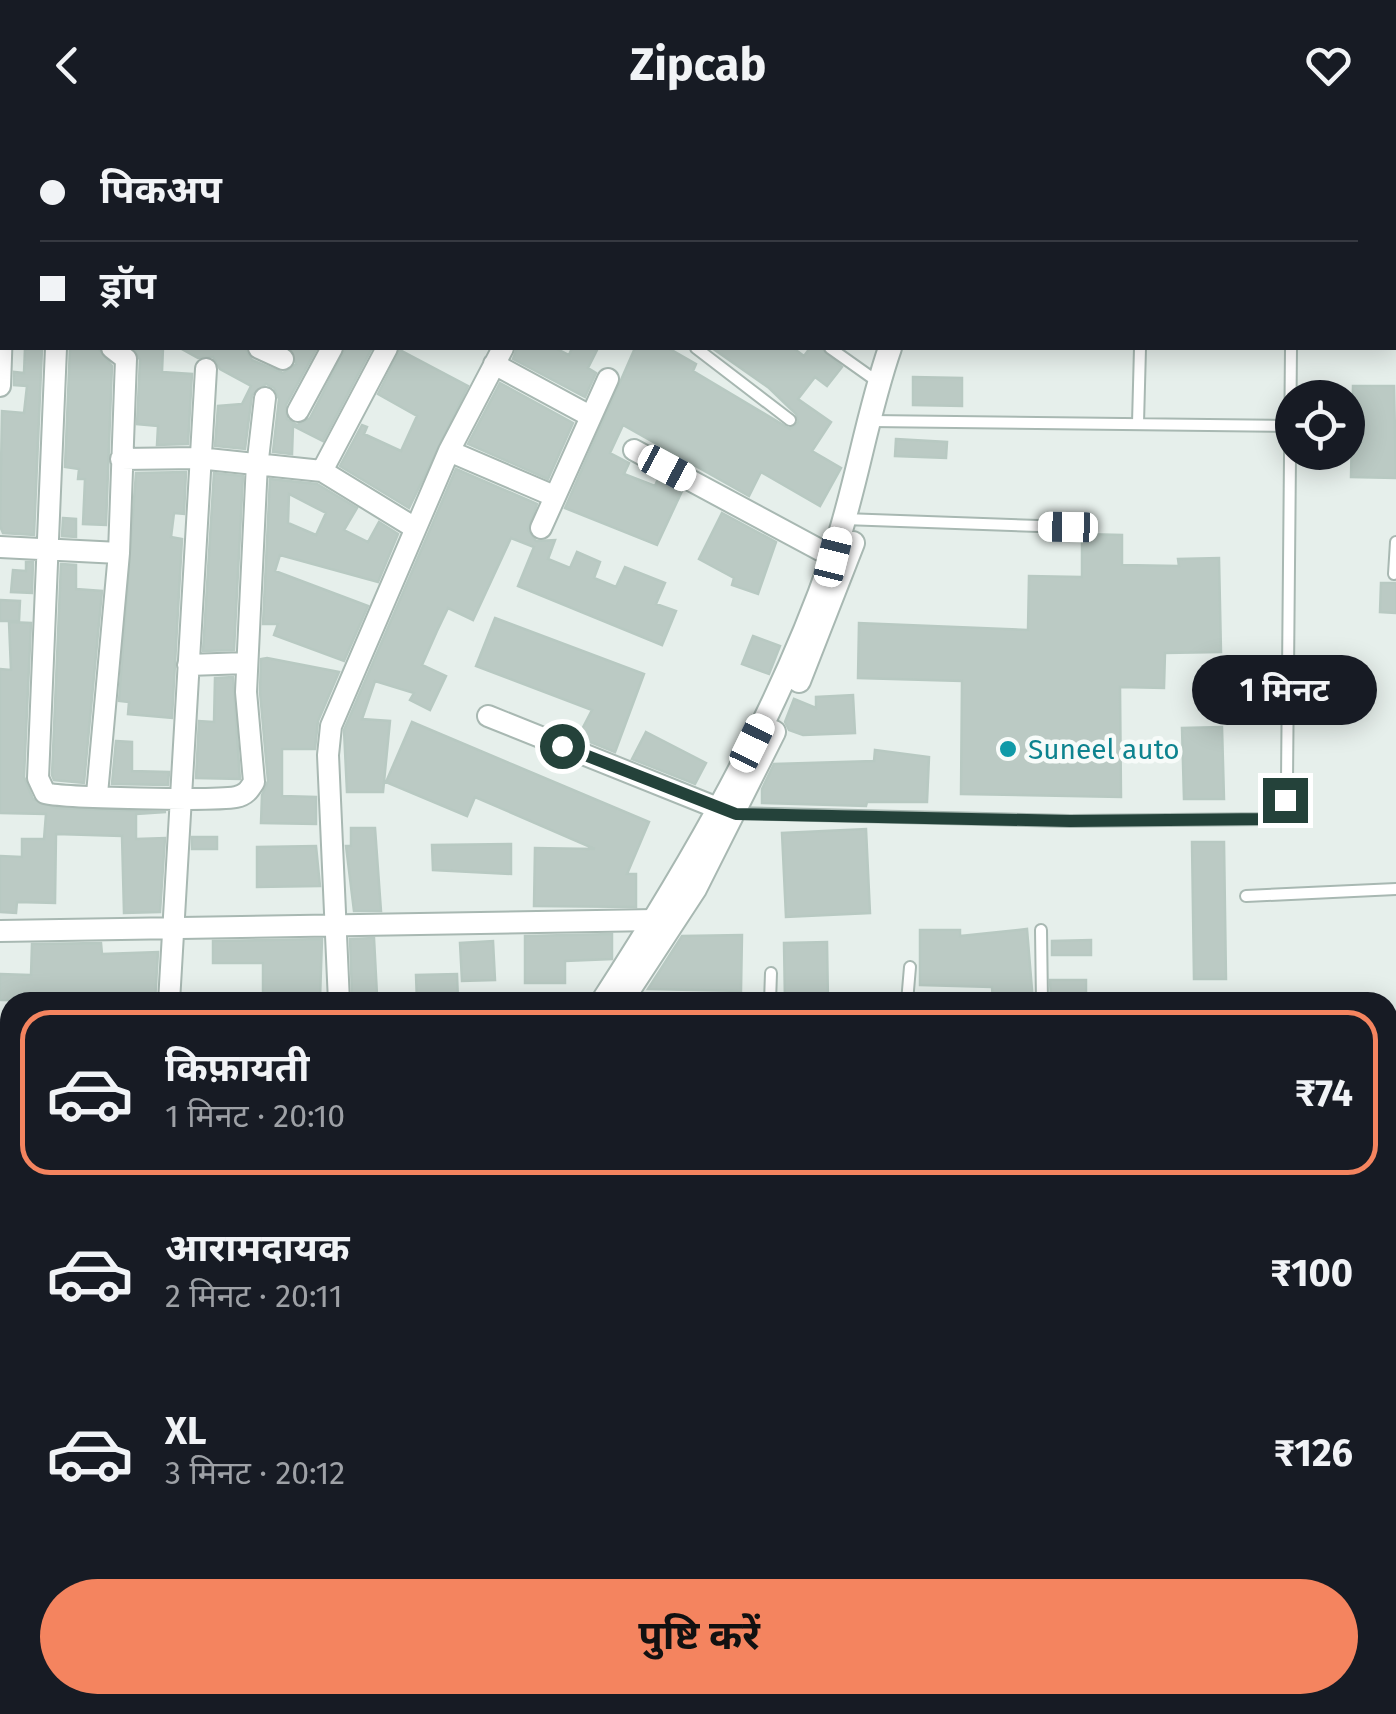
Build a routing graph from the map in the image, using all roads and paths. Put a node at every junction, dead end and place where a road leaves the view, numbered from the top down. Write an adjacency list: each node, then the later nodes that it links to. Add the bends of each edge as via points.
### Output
1 (2, 350): 19 (street)
2 (56, 350): 41 (street)
3 (119, 350): 30 (street, via 126,360)
4 (263, 350): 14 (street)
5 (331, 350): 21 (street)
6 (386, 350): 33 (street)
7 (699, 350): 23 (lane)
8 (833, 350): 18 (lane)
9 (889, 350): 18 (street)
10 (902, 350): 24 (street)
11 (1140, 350): 25 (lane)
12 (1291, 350): 17 (lane)
13 (498, 356): 22 (street); 28 (street)
14 (283, 359)
15 (206, 369): 29 (street)
16 (608, 379): 22 (street)
17 (1291, 380)
18 (878, 382): 24 (street)
19 (0, 386)
20 (265, 398): 31 (street)
21 (298, 411)
22 (590, 416): 34 (street)
23 (790, 420)
24 (875, 422): 25 (lane); 35 (street)
25 (1138, 423): 26 (lane)
26 (1275, 426)
27 (634, 450): 43 (street)
28 (449, 451): 34 (street); 37 (street)
29 (198, 458): 30 (street); 31 (street); 47 (street)
30 (121, 459): 42 (street)
31 (258, 461): 33 (street); 46 (street)
32 (1290, 470): 51 (lane, via 1287,781 1278,813 1266,819 1070,821)
33 (322, 471): 37 (street)
34 (554, 496): 38 (street)
35 (851, 520): 36 (lane); 43 (street); 45 (street, via 842,579)
36 (1068, 527)
37 (415, 528): 56 (street, via 329,739)
38 (541, 528)
39 (1396, 542): 44 (lane)
40 (0, 547): 41 (street)
41 (50, 550): 42 (street); 49 (street, via 40,789 50,795)
42 (119, 554): 49 (street)
43 (833, 557): 45 (street)
44 (1394, 574)
45 (802, 657): 51 (street)
46 (248, 664): 47 (street); 50 (street, via 254,782 236,797)
47 (188, 665): 50 (street)
48 (488, 716): 51 (street)
49 (97, 794): 50 (street)
50 (182, 797): 55 (street)
51 (728, 812): 54 (street)
52 (1396, 888): 53 (lane)
53 (1246, 896)
54 (663, 923): 56 (street); 63 (street); 64 (street)
55 (171, 924): 56 (street); 57 (street); 61 (street)
56 (334, 924): 62 (street)
57 (0, 930)
58 (1042, 930): 67 (lane)
59 (910, 967): 66 (lane)
60 (771, 973): 65 (lane)
61 (169, 992)
62 (338, 992)
63 (610, 992)
64 (626, 992)
65 (770, 992)
66 (908, 992)
67 (1042, 992)

